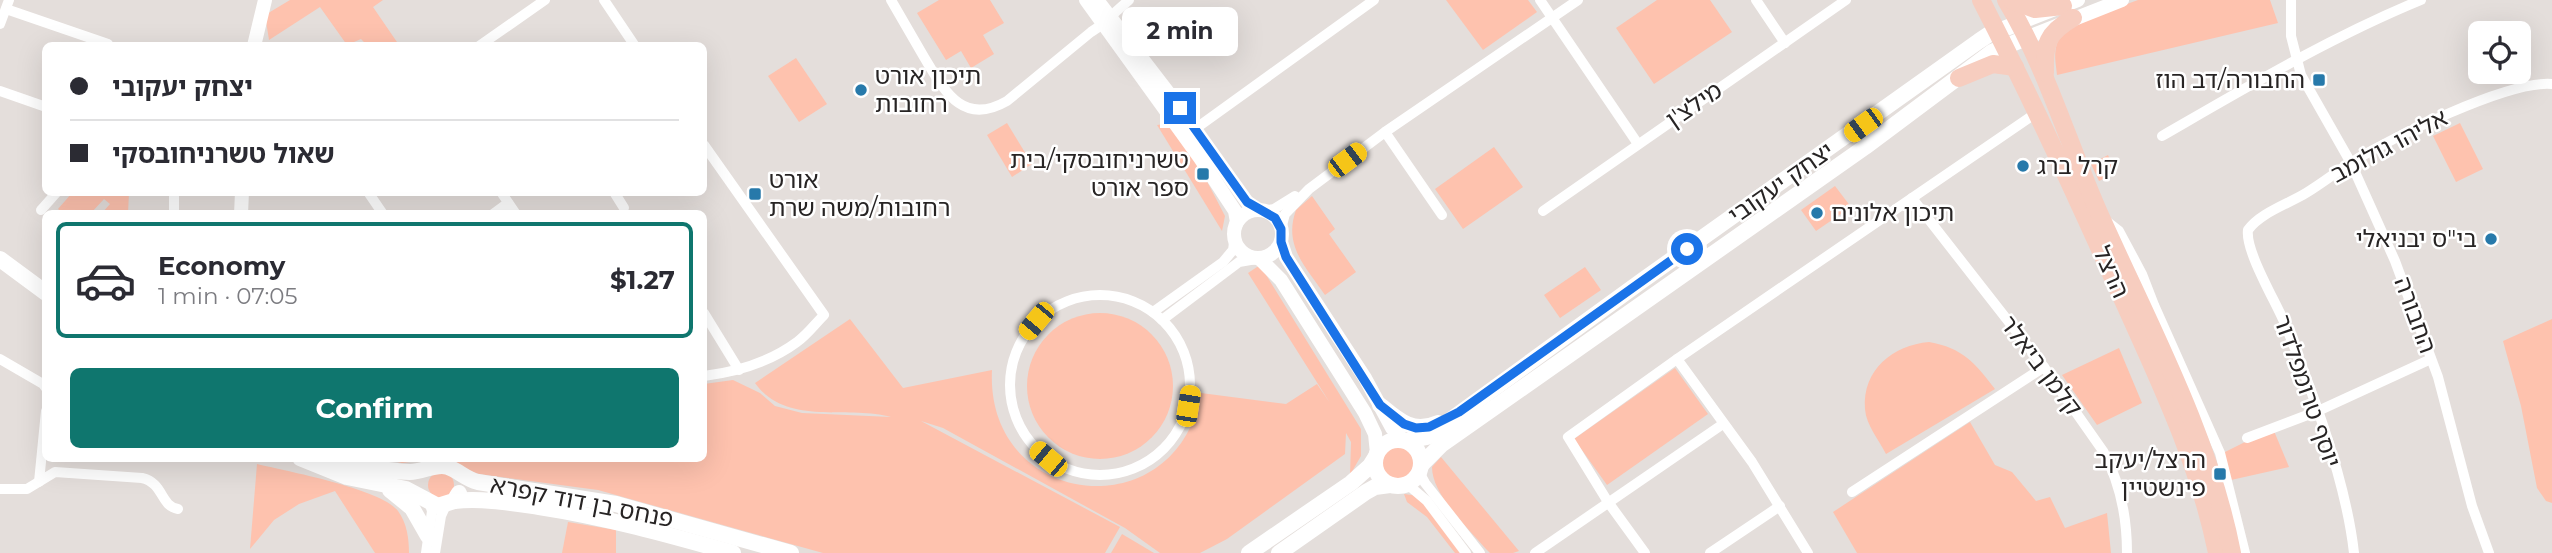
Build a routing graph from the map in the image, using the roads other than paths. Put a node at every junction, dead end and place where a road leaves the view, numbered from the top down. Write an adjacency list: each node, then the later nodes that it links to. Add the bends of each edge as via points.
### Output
1 (265, 0): 27 (street)
2 (545, 0): 28 (street)
3 (604, 0): 29 (street)
4 (891, 0): 22 (street, via 946,94 971,109 997,107 1007,101)
5 (1086, 0): 22 (street)
6 (1097, 0): 22 (street)
7 (1129, 0): 22 (street)
8 (1374, 0): 39 (street)
9 (1540, 0): 21 (street)
10 (1578, 0): 21 (street)
11 (1756, 0): 30 (street)
12 (1846, 0): 30 (street, מילצ'ן)
13 (1981, 0): 25 (main road, הרצל)
14 (2006, 0): 24 (main road, הרצל)
15 (2011, 0): 20 (main road, via 2035,9)
16 (2122, 0): 20 (street)
17 (2421, 0): 31 (street)
18 (2288, 3): 31 (street, החבורה)
19 (7, 5): 23 (street); 26 (street)
20 (2071, 8): 24 (street); 35 (main road, via 2047,43)
21 (1553, 17): 40 (street); 42 (street)
22 (1110, 22): 39 (street); 59 (street, via 1235,211)
23 (0, 24)
24 (2022, 30): 25 (main road); 35 (main road, הרצל)
25 (2001, 38): 32 (main road, הרצל); 33 (main road, יצחק יעקובי, via 1992,52); 78 (main road, יצחק יעקובי, via 1979,41)
26 (103, 42)
27 (255, 42)
28 (485, 42)
29 (632, 42)
30 (1786, 43): 42 (street, מילצ'ן)
31 (2296, 60): 41 (street); 44 (street, החבורה)
32 (2015, 67): 33 (main road, via 1993,64); 38 (main road, הרצל)
33 (1959, 78): 87 (main road, יצחק יעקובי, via 1441,445)
34 (2548, 83): 44 (street, אליהו גולומב, via 2472,104)
35 (2046, 84): 57 (main road, הרצל)
36 (0, 90): 37 (street)
37 (42, 106)
38 (2036, 113): 49 (street); 113 (main road, הרצל, via 2174,412 2202,489)
39 (1195, 129): 55 (street, via 1247,202)
40 (1385, 132): 45 (street); 58 (street)
41 (2162, 136)
42 (1637, 144): 56 (street, מילצ'ן)
43 (707, 149): 73 (street, via 824,315 798,342)
44 (2351, 163): 60 (street, אליהו גולומב, via 2264,217); 71 (street, החבורה, via 2395,261)
45 (1310, 189): 55 (street, via 1274,209); 61 (street, via 1289,208)
46 (53, 196): 52 (street)
47 (504, 196): 50 (street)
48 (616, 196): 51 (street)
49 (1912, 198): 70 (street); 72 (street, קלמן ביאלר)
50 (508, 203): 53 (street); 54 (street)
51 (624, 208)
52 (41, 210)
53 (498, 210)
54 (513, 210)
55 (1261, 210): 59 (street, via 1243,214); 61 (street, via 1275,218)
56 (1543, 211)
57 (2100, 214): 114 (main road, הרצל, via 2195,430); 115 (street, via 2119,231 2142,274 2220,453)
58 (1442, 215)
59 (1236, 229): 63 (street, via 1238,247); 66 (street, via 1233,250 1223,262)
60 (2247, 233): 77 (street, יוסף טרומפלדור)
61 (1281, 236): 63 (street, via 1273,254); 76 (street, via 1286,257)
62 (0, 259): 65 (main road)
63 (1258, 259): 68 (street, via 1239,262); 83 (street, via 1281,280 1365,412 1375,434)
64 (0, 268): 65 (main road)
65 (39, 288)
66 (1153, 312): 68 (street); 68 (street, via 1110,295 1078,298 1049,310 1025,335 1011,367 1011,402 1024,434 1048,459 1080,473 1115,474 1147,462 1173,438 1188,406 1189,372 1181,345)
67 (707, 318): 73 (street)
68 (1162, 320)
69 (0, 359): 75 (street)
70 (1677, 359): 79 (street); 96 (street, via 1568,437)
71 (2431, 359): 77 (street); 117 (street, החבורה)
72 (2044, 367): 94 (street); 112 (street, קלמן ביאלר, via 2111,466 2120,494)
73 (739, 370): 74 (street)
74 (707, 375)
75 (42, 383)
76 (1380, 405): 78 (main road, via 1416,428 1429,427); 81 (street, via 1392,428)
77 (2318, 411): 80 (street); 116 (street, יוסף טרומפלדור)
78 (1459, 412): 81 (main road, יצחק יעקובי, via 1427,437)
79 (1723, 424): 96 (street); 97 (street)
80 (2247, 438)
81 (1405, 440): 83 (main road, via 1390,440); 87 (main road, via 1420,453)
82 (42, 452): 89 (street)
83 (1376, 455): 92 (main road, via 1379,477); 104 (main road, via 1351,483)
84 (310, 462): 90 (main road, פנחס בן דוד קפרא)
85 (354, 462): 86 (main road, via 408,472)
86 (432, 467): 88 (main road); 95 (main road, via 421,482 423,495)
87 (1420, 469): 91 (main road); 107 (street, via 1425,483)
88 (455, 471): 95 (main road, via 461,490); 103 (main road, פנחס בן דוד קפרא, via 478,482 631,507)
89 (39, 482): 93 (street, via 23,491); 98 (street, via 60,472 142,478 153,482 169,506)
90 (375, 483): 95 (main road, פנחס בן דוד קפרא); 99 (main road, via 405,501)
91 (1407, 484): 92 (main road); 106 (street, via 1427,501)
92 (1390, 485): 105 (main road, via 1357,497)
93 (0, 489)
94 (1852, 492)
95 (439, 502): 99 (street, via 432,511); 101 (street); 102 (main road, פנחס בן דוד קפרא, via 505,502 581,514)
96 (1608, 502): 108 (street); 109 (street)
97 (1780, 506): 110 (street); 111 (street)
98 (178, 509)
99 (428, 536): 100 (street)
100 (426, 553)
101 (435, 553)
102 (733, 553)
103 (791, 553)
104 (1249, 553)
105 (1279, 553)
106 (1466, 553)
107 (1480, 553)
108 (1535, 553)
109 (1645, 553)
110 (1710, 553)
111 (1808, 553)
112 (2127, 553)
113 (2217, 553)
114 (2232, 553)
115 (2245, 553)
116 (2354, 553)
117 (2489, 553)

